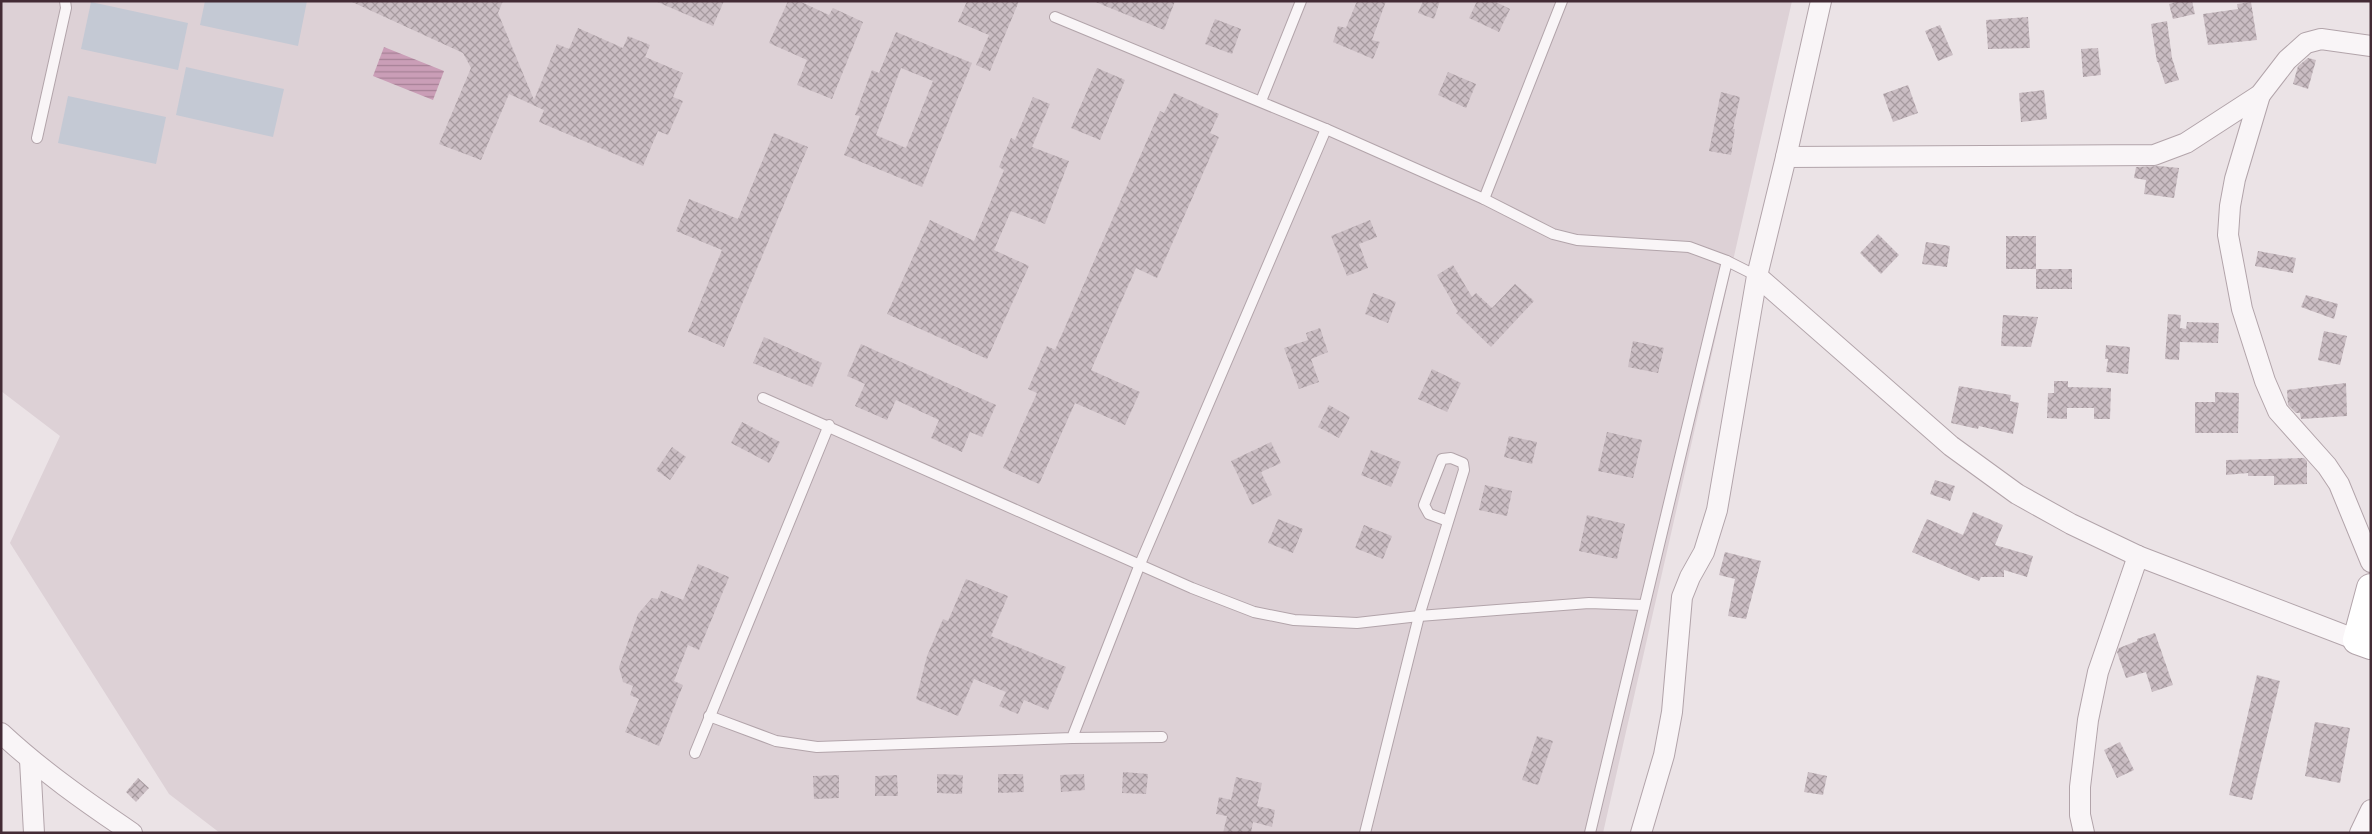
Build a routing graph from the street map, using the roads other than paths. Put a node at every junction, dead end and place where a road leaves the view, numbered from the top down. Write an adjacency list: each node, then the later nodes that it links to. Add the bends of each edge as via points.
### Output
1 (65, 1): 10 (lane)
2 (1301, 1): 8 (lane)
3 (1562, 1): 12 (lane)
4 (1821, 1): 11 (street)
5 (1056, 17): 8 (lane)
6 (2371, 46): 7 (street, via 2321,39 2306,43 2287,60)
7 (2260, 95): 11 (street, via 2186,143 2154,155); 19 (street, via 2230,206 2228,235 2242,309 2264,380 2278,411 2340,484)
8 (1261, 101): 9 (lane)
9 (1326, 129): 12 (lane); 20 (lane)
10 (37, 138)
11 (1786, 157): 14 (street)
12 (1484, 199): 13 (lane, via 1552,234 1689,247)
13 (1727, 261): 14 (lane); 22 (lane)
14 (1757, 276): 18 (street, via 1977,466 2024,498); 36 (street, via 1717,510 1704,552 1682,598 1672,712 1664,755)
15 (763, 398): 16 (lane)
16 (829, 425): 20 (lane); 25 (lane)
17 (1448, 520): 17 (lane, via 1429,514 1424,505 1442,459 1450,458 1464,463 1464,470); 23 (lane)
18 (2138, 556): 24 (street); 37 (street, via 2098,672 2090,710 2080,787)
19 (2371, 562)
20 (1140, 564): 23 (lane, via 1254,612 1294,620 1357,623); 28 (lane)
21 (2371, 588): 24 (street)
22 (1643, 605): 23 (lane, via 1589,603); 35 (lane)
23 (1419, 616): 34 (lane)
24 (2364, 643)
25 (709, 716): 28 (lane, via 776,741 817,747); 30 (lane)
26 (1, 733): 29 (street)
27 (1162, 736): 28 (lane)
28 (1072, 738)
29 (17, 753): 32 (street); 33 (street)
30 (695, 753)
31 (2371, 810): 38 (street)
32 (34, 833)
33 (132, 833)
34 (1365, 833)
35 (1590, 833)
36 (1641, 833)
37 (2084, 833)
38 (2360, 833)

